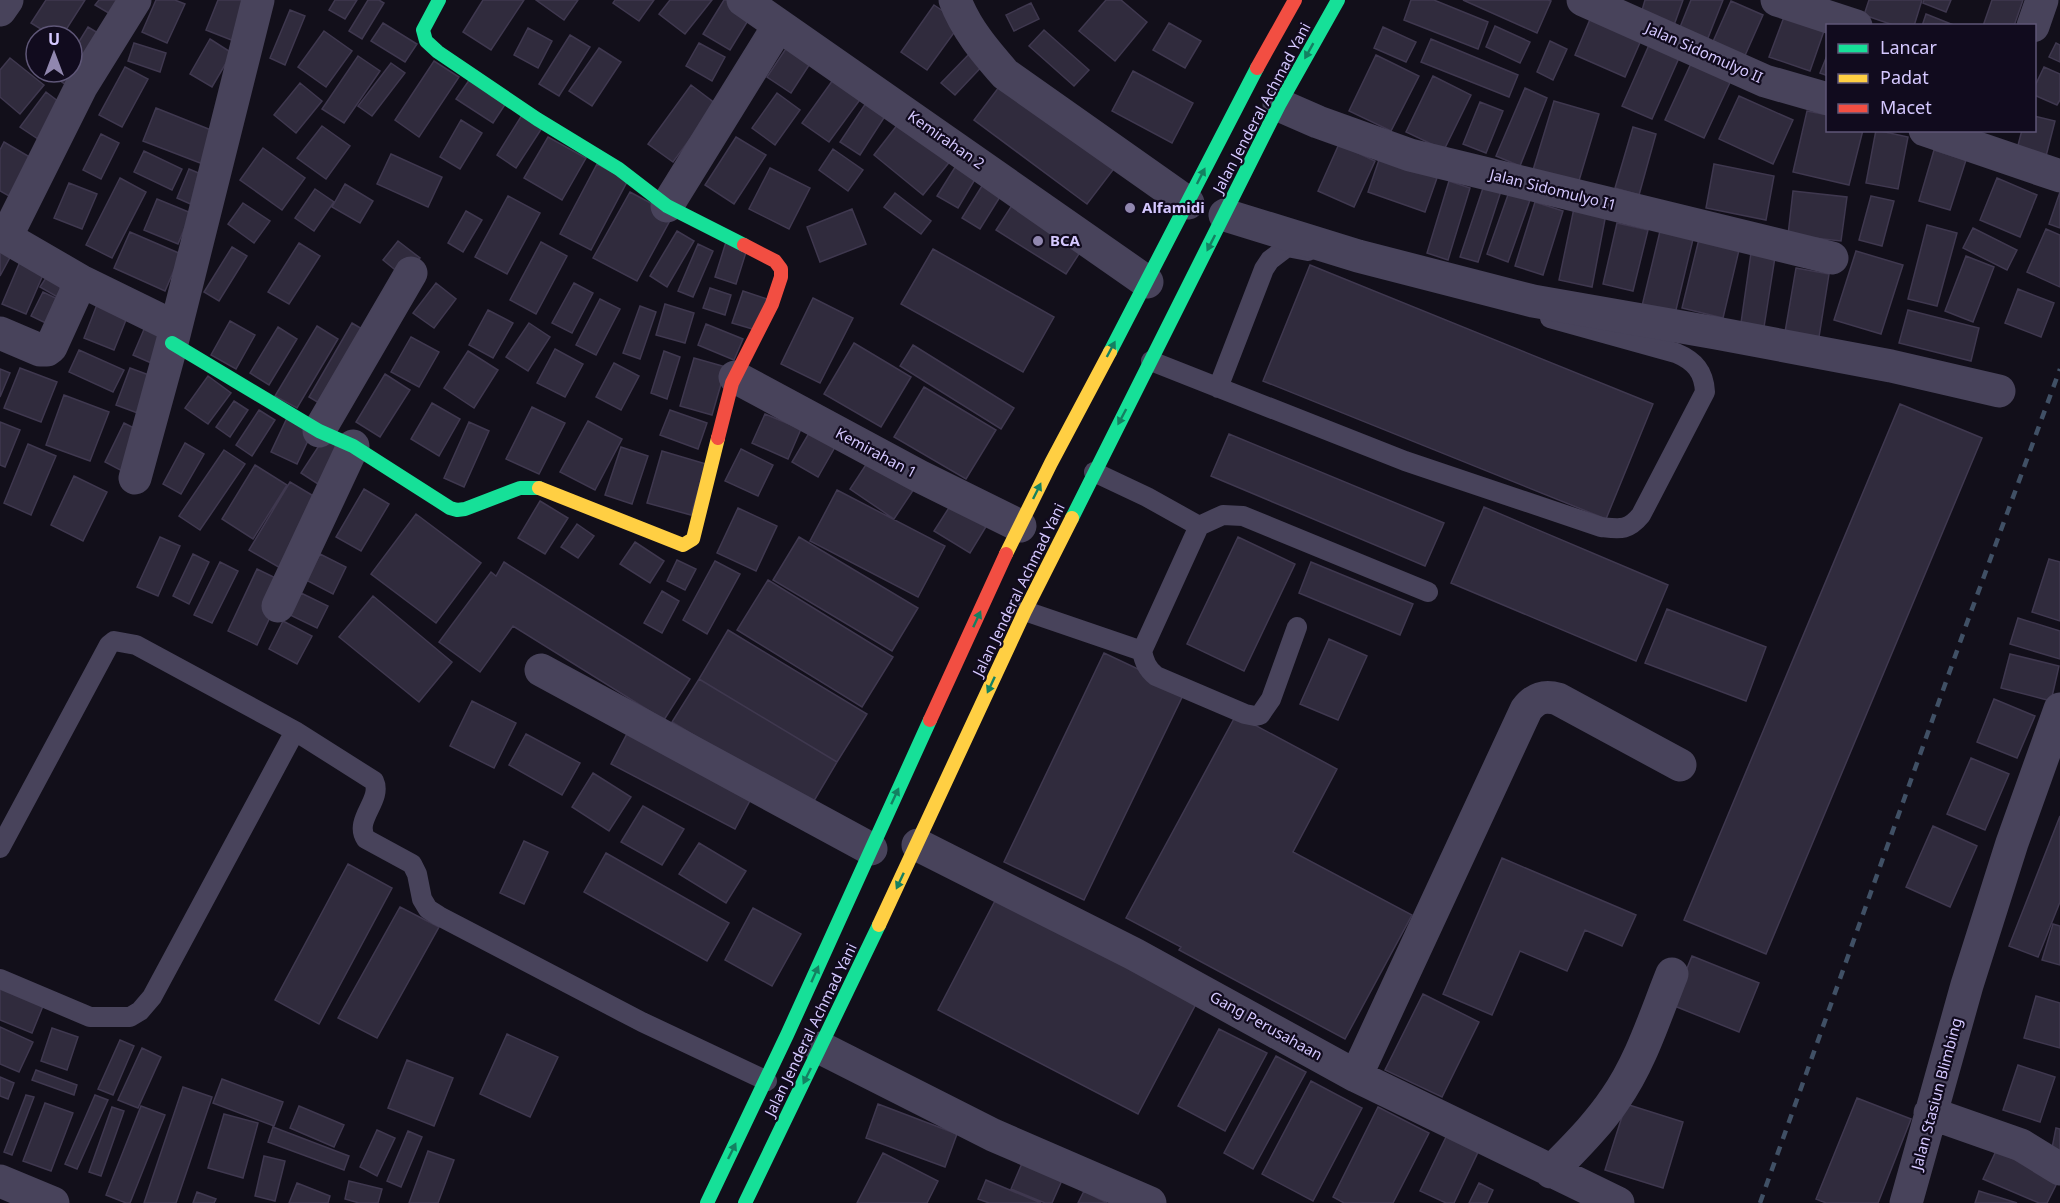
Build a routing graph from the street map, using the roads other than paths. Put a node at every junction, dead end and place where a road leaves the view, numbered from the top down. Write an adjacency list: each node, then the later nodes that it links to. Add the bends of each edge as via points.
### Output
1 (7, 0): 12 (street)
2 (135, 0): 24 (street, via 81,87)
3 (258, 0): 30 (street)
4 (439, 0): 22 (main road, via 424,24 430,45 537,119 619,169)
5 (743, 0): 15 (street, Kemirahan 2)
6 (955, 0): 21 (street, via 967,26 1005,74)
7 (1295, 0): 21 (main road, Jalan Jenderal Achmad Yani, one-way to 7, via 1256,67)
8 (1338, 0): 17 (main road, Jalan Jenderal Achmad Yani, one-way to 17)
9 (1583, 0): 16 (street, Jalan Sidomulyo II, via 1765,81)
10 (1777, 0): 13 (street)
11 (2042, 0): 14 (street)
12 (0, 9)
13 (1850, 24)
14 (2034, 24)
15 (779, 25): 22 (street); 28 (street, Kemirahan 2)
16 (1826, 99)
17 (1279, 105): 23 (main road, Jalan Jenderal Achmad Yani); 25 (street, Jalan Sidomulyo I1, via 1410,156)
18 (1937, 132): 19 (street)
19 (1996, 142): 20 (street)
20 (2060, 176)
21 (1188, 203): 28 (main road, Jalan Jenderal Achmad Yani)
22 (667, 206): 32 (main road, via 775,261 781,269 772,304)
23 (1225, 215): 31 (main road, Jalan Jenderal Achmad Yani, one-way to 31); 34 (street, via 1358,256 1533,301 1833,355)
24 (3, 236): 27 (street)
25 (1832, 258)
26 (411, 273): 35 (street)
27 (81, 281): 29 (street, via 47,350); 30 (street)
28 (1148, 282): 39 (main road, Jalan Jenderal Achmad Yani, one-way to 28)
29 (0, 333)
30 (173, 335): 35 (main road); 38 (street)
31 (1152, 361): 33 (lane); 37 (main road, Jalan Jenderal Achmad Yani, one-way to 37)
32 (735, 377): 36 (main road, via 694,537 683,545 536,487 520,488 457,510 450,508); 39 (street, Kemirahan 1)
33 (1218, 388): 33 (lane, via 1405,461 1601,527 1618,529 1633,525 1641,515 1705,392 1699,368 1676,353 1294,248 1275,255 1264,269)
34 (1999, 391)
35 (319, 431): 36 (main road)
36 (353, 446): 42 (street)
37 (1089, 470): 40 (lane); 43 (main road, Jalan Jenderal Achmad Yani, via 1063,538)
38 (135, 478)
39 (1020, 526): 52 (main road, Jalan Jenderal Achmad Yani, one-way to 39)
40 (1199, 526): 41 (lane, via 1223,515 1243,516); 45 (lane)
41 (1428, 592)
42 (278, 606)
43 (1025, 611): 45 (lane); 50 (main road, Jalan Jenderal Achmad Yani, one-way to 50)
44 (1297, 627): 45 (lane, via 1271,699 1255,716 1155,676)
45 (1142, 651)
46 (541, 670): 52 (street)
47 (2060, 710): 58 (street, Jalan Stasiun Blimbing, via 2012,843)
48 (295, 731): 51 (lane, via 136,645 114,641); 54 (lane, via 152,998 140,1011 130,1017 90,1017); 57 (lane, via 374,781 376,791 364,822 364,835 412,864 428,909 642,1022)
49 (1680, 765): 56 (street, via 1558,699 1548,696 1531,703)
50 (918, 845): 55 (main road, Jalan Jenderal Achmad Yani, one-way to 55); 56 (street, Gang Perusahaan, via 1134,954)
51 (0, 848)
52 (871, 849): 57 (main road, Jalan Jenderal Achmad Yani, one-way to 52)
53 (1672, 974): 60 (street, via 1639,1057 1616,1099)
54 (0, 979)
55 (821, 1048): 64 (main road, Jalan Jenderal Achmad Yani, one-way to 64); 65 (street, via 993,1135)
56 (1356, 1076): 60 (street, Gang Perusahaan)
57 (767, 1081): 63 (main road, Jalan Jenderal Achmad Yani, one-way to 57)
58 (1930, 1113): 59 (street, via 2021,1145); 67 (street, Jalan Stasiun Blimbing)
59 (2060, 1169)
60 (1551, 1172): 66 (street, Gang Perusahaan)
61 (0, 1181): 62 (street)
62 (53, 1203)
63 (706, 1203)
64 (745, 1203)
65 (1150, 1203)
66 (1618, 1203)
67 (1906, 1203)

